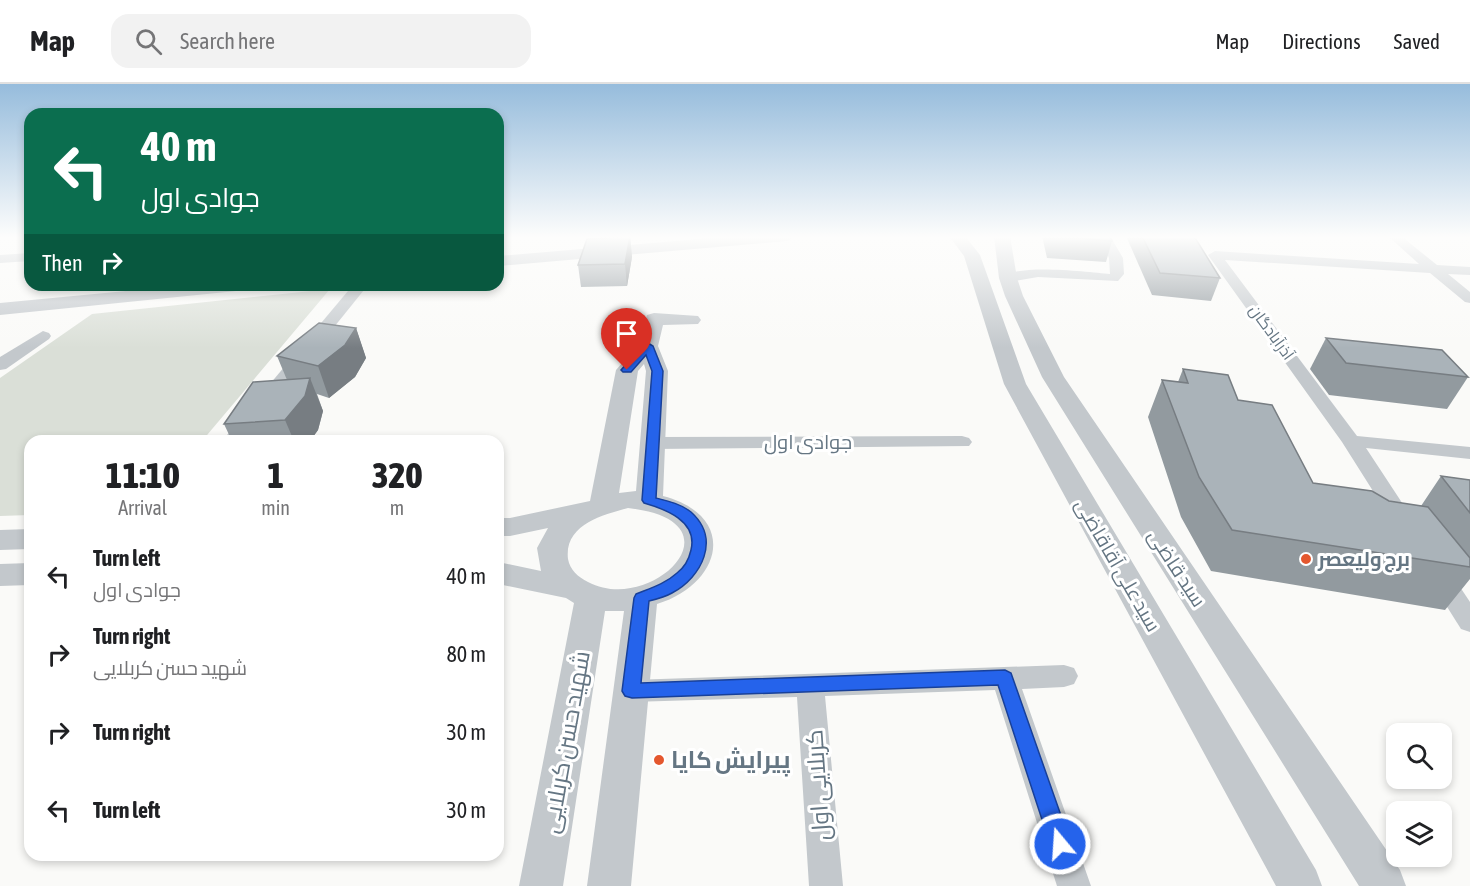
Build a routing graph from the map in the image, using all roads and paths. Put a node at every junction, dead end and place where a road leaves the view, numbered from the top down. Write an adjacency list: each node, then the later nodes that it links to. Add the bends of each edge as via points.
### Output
1 (990, 273): 8 (street, سید علی آقاقاضی)
2 (993, 273): 8 (street, سید قاضی)
3 (1033, 273): 8 (street)
4 (1044, 273): 5 (street, via 1113,278)
5 (1117, 273)
6 (1228, 273): 18 (street, آذرآبادگان)
7 (1440, 273): 11 (street)
8 (994, 277): 43 (street, سید علی آقاقاضی, via 1015,384); 44 (street, سید قاضی, via 1014,296 1053,377)
9 (184, 291): 12 (street)
10 (356, 291): 17 (street)
11 (1470, 299)
12 (0, 309)
13 (692, 320): 15 (street, via 654,320)
14 (43, 336): 16 (street)
15 (648, 346): 20 (street, via 657,371); 23 (street, via 627,370)
16 (0, 365)
17 (237, 435)
18 (1351, 441): 21 (street); 25 (street, آذرآبادگان)
19 (962, 442): 20 (street, جوادی اول)
20 (653, 443): 22 (street)
21 (1470, 453)
22 (649, 500): 23 (street, via 627,499); 33 (street, via 685,515 696,529 700,544 696,560 684,576 666,589)
23 (592, 508): 24 (street); 32 (street, via 564,525 554,540 550,557 555,574)
24 (504, 526)
25 (1414, 536)
26 (24, 539): 27 (street)
27 (0, 540)
28 (1426, 555): 34 (street)
29 (24, 574): 31 (street)
30 (504, 574): 32 (street)
31 (0, 575)
32 (580, 593): 33 (street, via 616,601); 39 (street, شهید حسن کربلایی)
33 (642, 598): 38 (street)
34 (1470, 622)
35 (1064, 676): 36 (street)
36 (1005, 678): 37 (street); 42 (street)
37 (810, 684): 38 (street); 41 (street, کربلایی اول)
38 (632, 691): 40 (street)
39 (541, 886)
40 (609, 886)
41 (826, 886)
42 (1074, 886)
43 (1300, 886)
44 (1384, 886)

